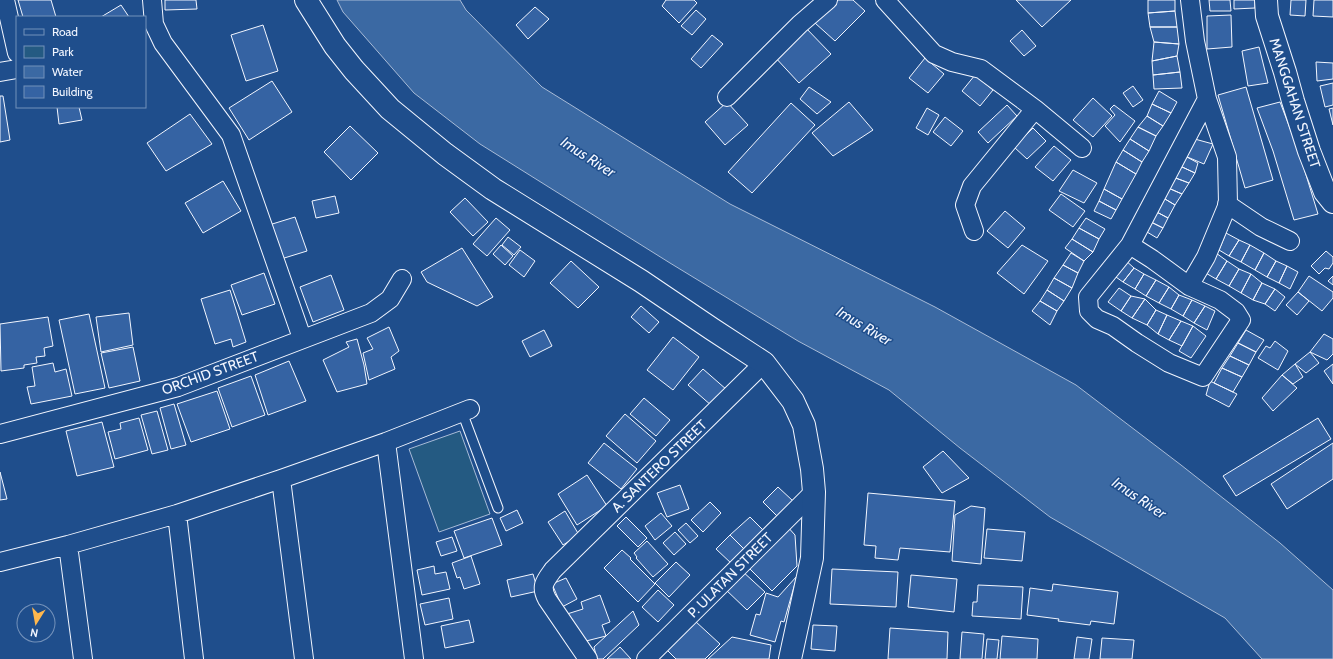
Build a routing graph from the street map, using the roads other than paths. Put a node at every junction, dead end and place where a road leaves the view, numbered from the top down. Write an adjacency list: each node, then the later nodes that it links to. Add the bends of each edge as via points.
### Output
1 (5, 0): 8 (street)
2 (152, 0): 22 (street, via 154,24 163,43 231,135)
3 (306, 0): 23 (main road, via 335,46 354,70 390,109 445,154 499,193 641,281)
4 (828, 0): 11 (street, via 800,24)
5 (884, 0): 13 (street, via 934,54 952,62 981,68)
6 (1190, 0): 12 (street, via 1195,42)
7 (1266, 0): 15 (main road, MANGGAHAN STREET, via 1267,16 1297,114 1325,192)
8 (16, 49)
9 (16, 69): 10 (street)
10 (0, 72)
11 (727, 97)
12 (1208, 99): 16 (street, via 1227,157); 19 (street)
13 (1035, 109): 14 (street); 17 (street, via 972,186 965,205)
14 (1082, 148)
15 (1333, 202)
16 (1227, 204): 18 (street, via 1262,227); 21 (street, via 1206,257)
17 (974, 231)
18 (1290, 241)
19 (1130, 245): 21 (street); 21 (street, via 1088,297 1089,311 1097,319 1113,326 1169,363 1203,376 1241,320 1236,312 1220,300)
20 (402, 279): 22 (street, ORCHID STREET, via 390,299 371,313)
21 (1188, 286)
22 (302, 338): 25 (street, ORCHID STREET, via 178,386)
23 (764, 363): 28 (main road, via 793,402 804,425); 37 (street, A. SANTERO STREET, via 553,570 545,581 543,592)
24 (466, 410): 26 (street); 29 (lane)
25 (0, 434)
26 (386, 442): 27 (street); 36 (street)
27 (281, 479): 30 (street); 35 (street)
28 (814, 492): 38 (street, P. ULATAN STREET); 39 (main road, via 812,558)
29 (498, 508)
30 (177, 514): 31 (street); 34 (street)
31 (68, 545): 32 (street); 33 (street)
32 (0, 562)
33 (83, 659)
34 (194, 659)
35 (304, 659)
36 (414, 659)
37 (588, 659)
38 (646, 659)
39 (790, 659)

